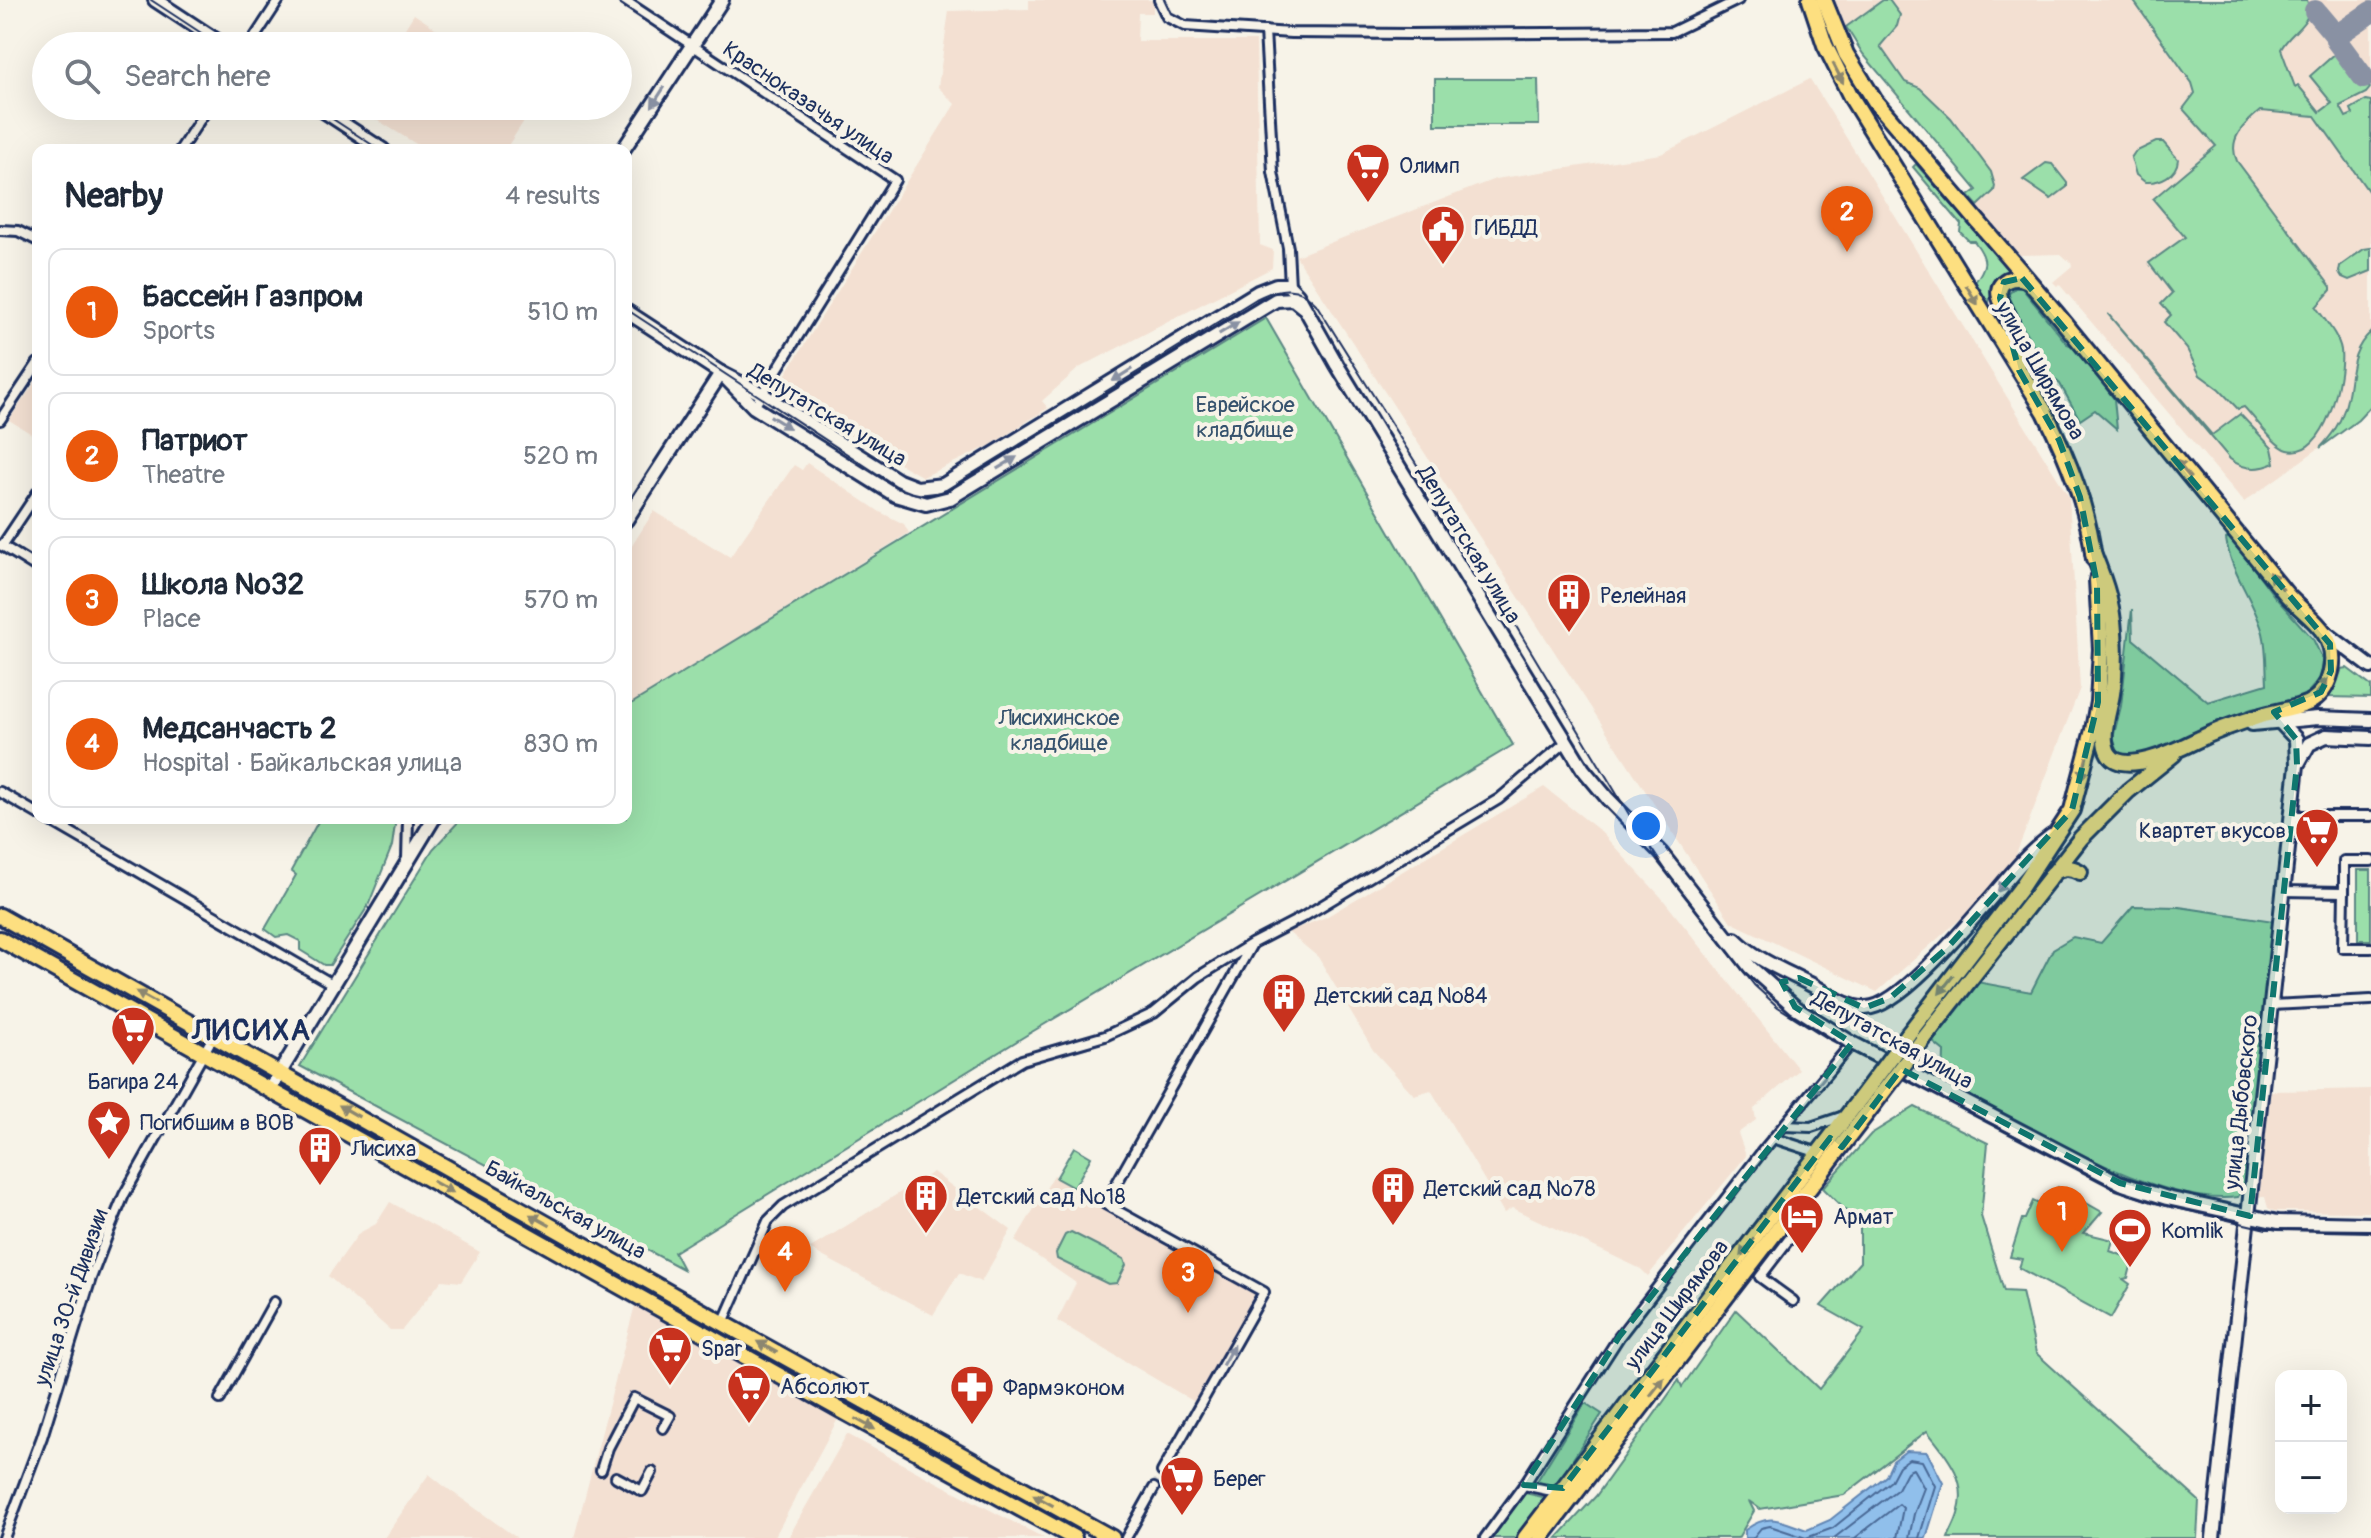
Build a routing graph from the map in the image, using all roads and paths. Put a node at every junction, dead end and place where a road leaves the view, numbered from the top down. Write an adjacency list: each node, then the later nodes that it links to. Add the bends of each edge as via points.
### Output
1 (155, 0): 10 (main road)
2 (279, 0): 11 (street)
3 (624, 0): 12 (street, Красноказачья улица)
4 (722, 0): 12 (main road)
5 (1159, 0): 9 (street, via 1167,17 1185,26)
6 (1738, 0): 9 (street, via 1672,32)
7 (1810, 0): 24 (main road, улица Ширямова, one-way to 24, via 1851,97)
8 (1824, 0): 20 (main road, via 1853,68 1875,101)
9 (1265, 31): 21 (street, via 1273,172)
10 (204, 32)
11 (258, 32)
12 (692, 45): 17 (main road, one-way to 17); 27 (street, Красноказачья улица, via 895,180)
13 (200, 120): 15 (street)
14 (337, 120): 16 (main road)
15 (184, 144)
16 (374, 144)
17 (627, 144)
18 (0, 230): 19 (street)
19 (32, 238)
20 (2026, 280): 24 (main road, via 2010,279 1999,291); 35 (main road, one-way to 20, via 2287,595)
21 (1290, 286): 22 (main road); 27 (main road, Депутатская улица, one-way to 27, via 1258,292 935,488 899,481)
22 (1304, 307): 28 (main road, Депутатская улица, one-way to 22, via 895,495 938,502 1276,300 1293,299); 41 (main road, Депутатская улица)
23 (632, 315): 26 (main road, Депутатская улица)
24 (2019, 370): 33 (main road, улица Ширямова, via 2059,440)
25 (32, 372): 29 (street)
26 (721, 373): 27 (main road, Депутатская улица); 28 (main road, Депутатская улица); 31 (main road)
27 (762, 394): 28 (street)
28 (754, 407)
29 (0, 420)
30 (32, 501): 32 (street)
31 (632, 511)
32 (1, 546): 34 (street)
33 (2093, 552): 42 (main road, via 2111,605 2113,675 2105,735 2109,752 2117,761 2131,764); 51 (main road, улица Ширямова, one-way to 51, via 2100,618 2098,702 2075,802)
34 (32, 564)
35 (2322, 630): 36 (main road); 39 (main road, one-way to 35, via 2304,704 2321,692 2332,661)
36 (2371, 667)
37 (2278, 720): 38 (main road); 39 (main road); 43 (main road, via 2296,739)
38 (2371, 720)
39 (2226, 728): 42 (main road)
40 (2371, 738): 43 (main road, via 2326,736 2309,744)
41 (1566, 742): 58 (main road, Депутатская улица, via 1608,799); 62 (street, via 1499,799)
42 (2184, 746): 55 (main road, via 2111,806)
43 (2297, 765): 46 (main road, улица Дыбовского)
44 (0, 792): 45 (street)
45 (32, 811)
46 (2292, 816): 47 (street); 56 (main road, улица Дыбовского)
47 (2371, 816)
48 (56, 824): 66 (street)
49 (408, 824): 52 (street)
50 (430, 824): 52 (main road)
51 (2060, 829): 65 (main road, one-way to 65, via 2024,860 1947,948 1878,1005 1849,1004); 75 (main road, улица Ширямова, one-way to 75, bridge, via 1909,1033)
52 (407, 860): 66 (main road)
53 (2371, 861): 57 (street, via 2344,861)
54 (2080, 872): 55 (main road, via 2060,868)
55 (2043, 883): 63 (main road)
56 (2284, 891): 57 (street); 68 (main road, улица Дыбовского)
57 (2344, 892): 64 (street, via 2343,948)
58 (1703, 905): 65 (main road, via 1743,947); 69 (main road, Депутатская улица, via 1750,967)
59 (0, 916): 70 (main road, Байкальская улица, one-way to 59)
60 (0, 939): 72 (main road, Байкальская улица)
61 (2017, 942): 63 (main road)
62 (1253, 943): 86 (street, via 1154,1013 1105,1036 1022,1060 783,1206 768,1221); 91 (street, one-way to 62, via 1264,1292 1105,1204)
63 (1997, 945): 75 (main road, bridge)
64 (2371, 948)
65 (1799, 978): 69 (main road, via 1780,986)
66 (334, 985): 73 (main road)
67 (2371, 1000): 68 (street)
68 (2270, 1005): 81 (main road, улица Дыбовского)
69 (1795, 1007): 71 (main road, Депутатская улица)
70 (214, 1035): 72 (street, улица 30-й Дивизии); 73 (main road, Байкальская улица)
71 (1852, 1043): 77 (street, one-way to 77); 81 (main road, Депутатская улица, via 2120,1183)
72 (204, 1053): 74 (main road, Байкальская улица); 96 (street, улица 30-й Дивизии, via 109,1231)
73 (280, 1072): 74 (main road); 86 (main road, Байкальская улица, one-way to 73)
74 (270, 1089): 97 (main road, Байкальская улица, one-way to 97)
75 (1868, 1100): 76 (main road, улица Ширямова); 79 (main road, улица Ширямова)
76 (1849, 1114): 77 (street, via 1811,1127); 79 (main road, улица Ширямова)
77 (1784, 1126): 78 (street)
78 (1773, 1138): 80 (street); 93 (street, via 1619,1337)
79 (1836, 1142): 80 (main road, улица Ширямова); 82 (main road, улица Ширямова)
80 (1819, 1153): 95 (main road, улица Ширямова, one-way to 95)
81 (2250, 1216): 83 (main road, Депутатская улица, via 2291,1224); 103 (main road, улица Дыбовского)
82 (1788, 1217): 84 (street, via 1799,1226 1760,1277); 102 (main road, улица Ширямова, one-way to 82)
83 (2371, 1224)
84 (1793, 1301)
85 (274, 1302): 87 (street)
86 (723, 1323): 98 (main road, Байкальская улица, one-way to 86)
87 (220, 1399)
88 (663, 1428): 89 (street, via 670,1416 634,1398)
89 (601, 1470)
90 (652, 1472): 92 (street, via 642,1491)
91 (1162, 1472)
92 (616, 1477)
93 (1524, 1485): 95 (street); 100 (street)
94 (1154, 1488): 99 (street)
95 (1563, 1488): 101 (main road, улица Ширямова)
96 (4, 1538)
97 (1074, 1538)
98 (1112, 1538)
99 (1126, 1538)
100 (1485, 1538)
101 (1525, 1538)
102 (1541, 1538)
103 (2213, 1538)

